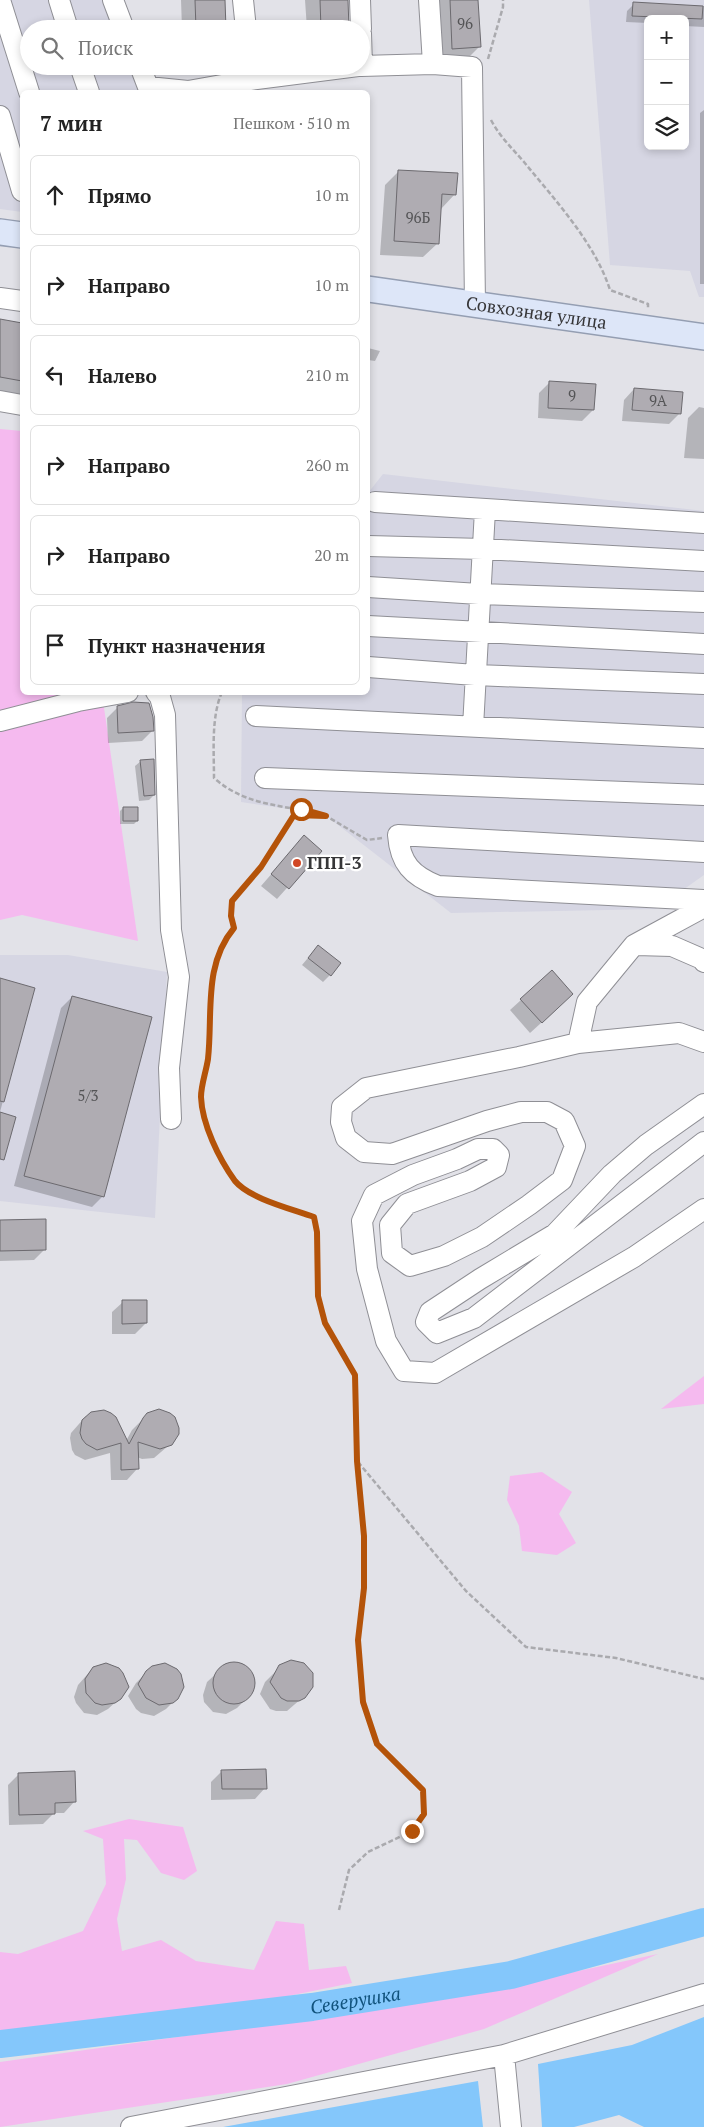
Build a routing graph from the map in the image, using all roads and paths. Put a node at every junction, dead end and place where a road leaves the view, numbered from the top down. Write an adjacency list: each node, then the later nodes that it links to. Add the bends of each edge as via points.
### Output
1 (0, 0): 12 (street)
2 (58, 0): 8 (street)
3 (113, 0): 9 (street)
4 (243, 0): 10 (street)
5 (360, 0): 11 (street)
6 (429, 0): 13 (street)
7 (503, 0): 15 (path, via 488,62)
8 (65, 20)
9 (121, 20)
10 (245, 20)
11 (361, 20)
12 (20, 63)
13 (433, 64): 14 (street); 15 (street)
14 (370, 66)
15 (472, 67): 32 (street)
16 (24, 75): 20 (street)
17 (83, 75): 21 (street)
18 (144, 75): 22 (street, via 148,86)
19 (242, 75): 23 (street)
20 (28, 90)
21 (88, 90)
22 (180, 90)
23 (191, 90)
24 (0, 116): 26 (street)
25 (489, 116): 33 (path, via 498,134 584,238 605,274 610,290 648,304)
26 (20, 184)
27 (0, 232): 28 (main road)
28 (20, 235)
29 (370, 289): 32 (main road, Совхозная улица)
30 (0, 298): 31 (street)
31 (20, 301)
32 (475, 305): 33 (main road, Совхозная улица)
33 (645, 329): 34 (main road, Совхозная улица)
34 (704, 337)
35 (0, 401): 36 (street)
36 (20, 406)
37 (375, 502): 38 (street)
38 (485, 510): 39 (street); 41 (street)
39 (704, 523)
40 (370, 546): 41 (street)
41 (483, 549): 42 (street); 44 (street)
42 (704, 561)
43 (370, 587): 44 (street)
44 (479, 594): 45 (street); 47 (street)
45 (704, 602)
46 (370, 626): 47 (street)
47 (479, 632): 48 (street); 50 (street)
48 (704, 644)
49 (370, 667): 50 (street)
50 (475, 675): 51 (street); 57 (street)
51 (704, 684)
52 (111, 695): 56 (street)
53 (158, 695): 71 (street, via 165,714 171,930 179,977 169,1068)
54 (221, 695): 61 (path, via 214,739 214,778 228,790 256,802)
55 (256, 716): 57 (street)
56 (0, 721)
57 (472, 727): 58 (street)
58 (704, 738)
59 (265, 778): 60 (street)
60 (704, 795)
61 (326, 816): 62 (path, via 368,840); 74 (path, via 294,815 261,867 232,901 234,928 224,941 215,963 208,1059 201,1097 210,1140 236,1182 263,1200 314,1217 318,1296 325,1323 355,1375)
62 (398, 835): 63 (street); 64 (street, via 399,848 408,867 420,879 438,886)
63 (704, 852)
64 (704, 900)
65 (704, 907): 66 (street)
66 (634, 946): 67 (street, via 672,946); 69 (street, via 587,1002)
67 (704, 962)
68 (704, 1042): 69 (street, via 679,1032)
69 (578, 1043): 73 (street, via 366,1088 342,1107 341,1122 346,1138 364,1152 392,1154 520,1112 547,1112 564,1121 575,1146 562,1180 529,1205 474,1241 444,1256 410,1266 392,1253 390,1226 407,1204 496,1167 499,1155 493,1149 478,1149 412,1175 374,1195 362,1221 367,1269 386,1341 404,1371 435,1373 634,1257)
70 (704, 1104): 72 (street, via 612,1174 555,1234 430,1312 426,1322 438,1333 474,1318)
71 (171, 1119)
72 (704, 1142)
73 (704, 1209)
74 (357, 1461): 75 (path, via 466,1591 526,1647 616,1658); 76 (path, via 364,1536 364,1588 358,1640 363,1702 377,1744 423,1790 424,1814 412,1831 368,1852 349,1870)
75 (704, 1679)
76 (339, 1910)
77 (704, 1994): 78 (street)
78 (504, 2055): 79 (street); 80 (street)
79 (131, 2127)
80 (512, 2127)

